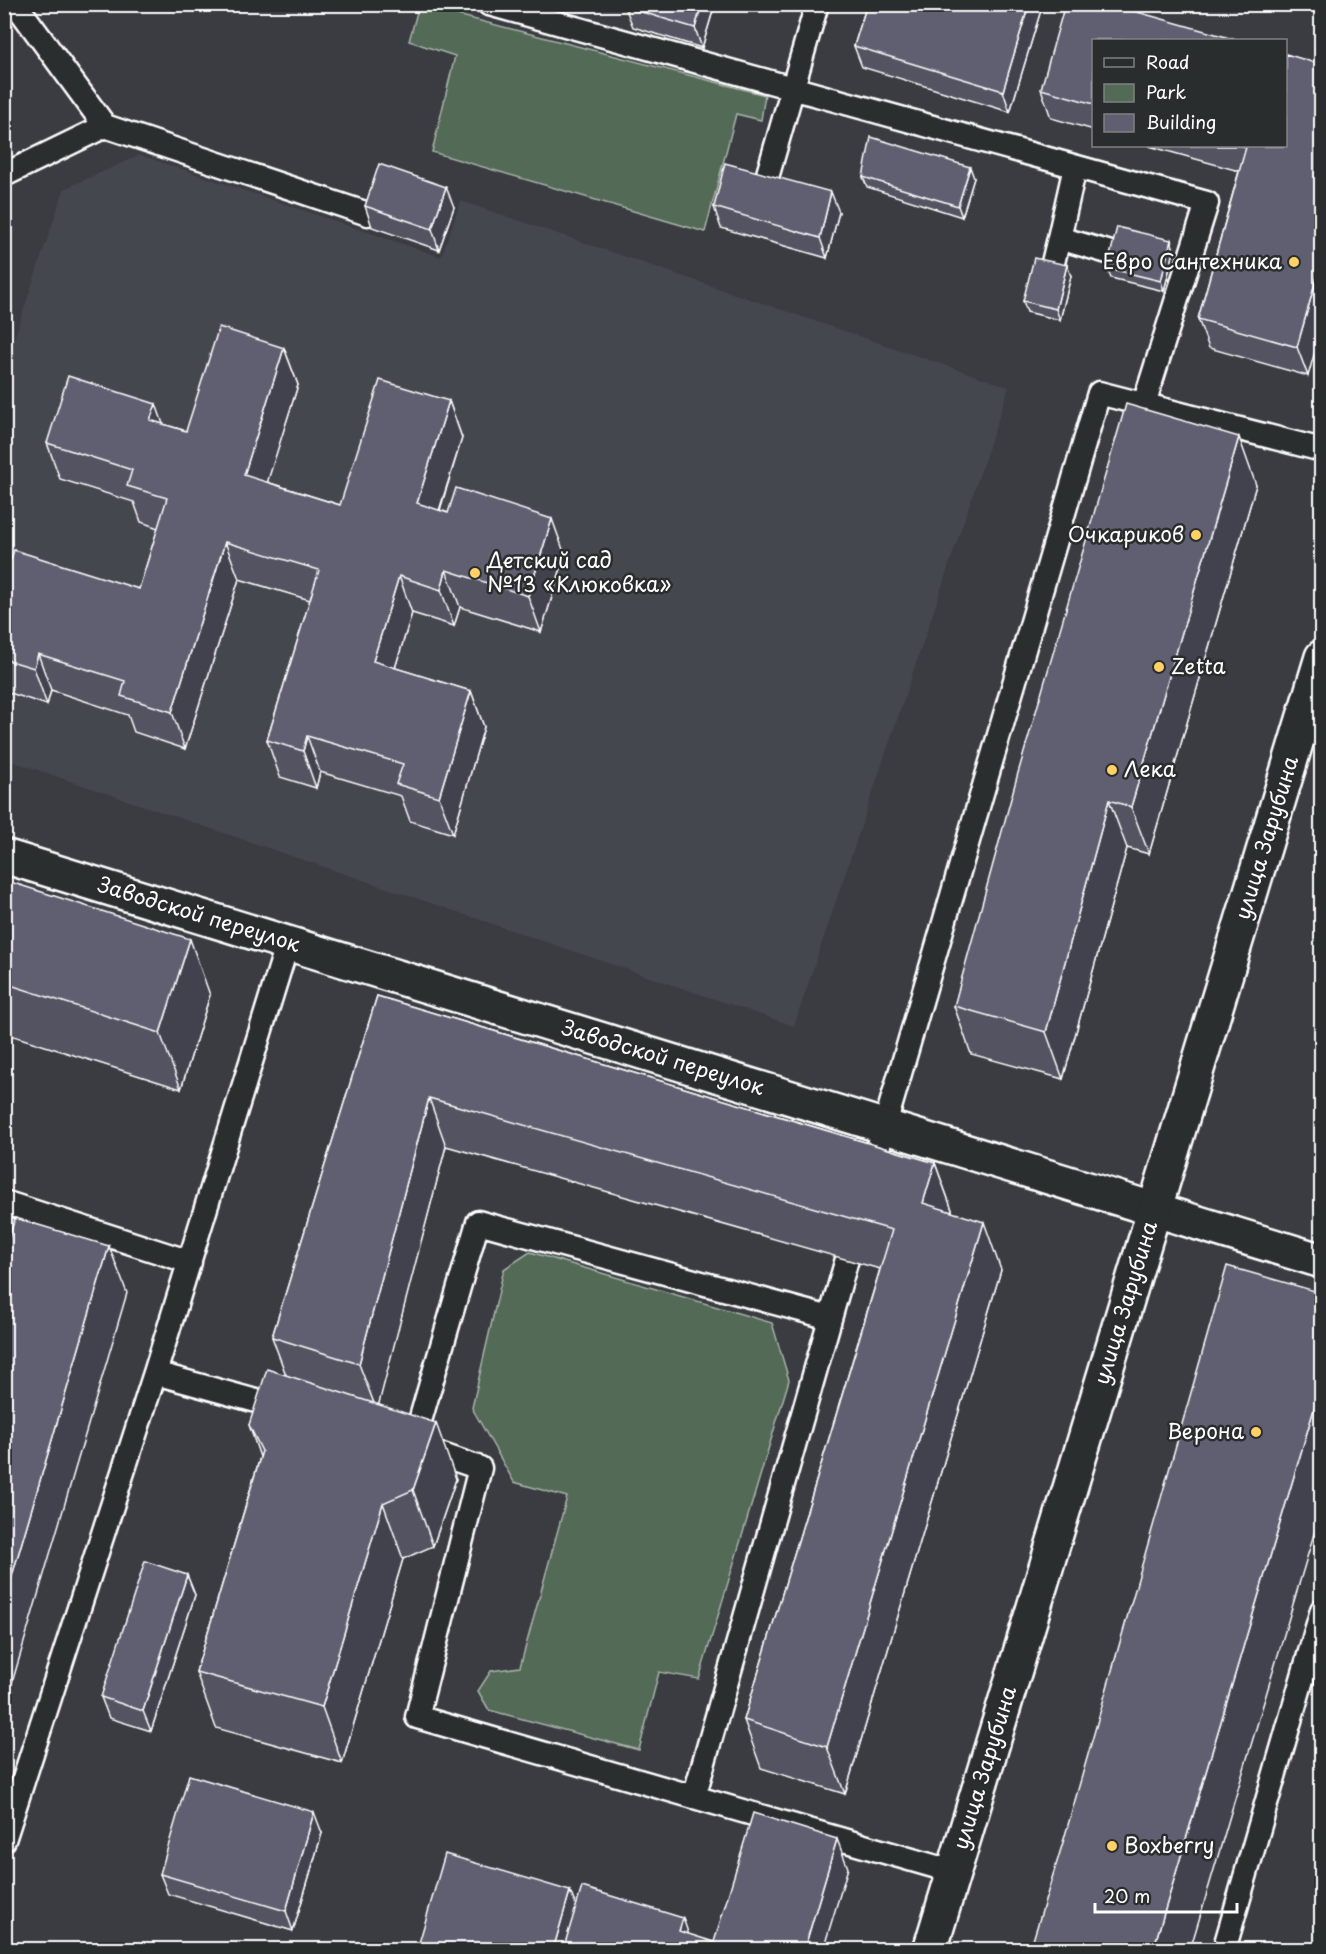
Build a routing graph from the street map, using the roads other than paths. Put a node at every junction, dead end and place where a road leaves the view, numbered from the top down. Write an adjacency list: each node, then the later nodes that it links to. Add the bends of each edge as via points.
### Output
1 (21, 4): 5 (lane, via 20,10)
2 (489, 4): 4 (lane)
3 (817, 4): 4 (lane)
4 (792, 89): 6 (lane); 7 (lane)
5 (105, 126): 8 (lane); 9 (lane)
6 (1075, 167): 10 (lane); 13 (lane, via 1207,203)
7 (768, 174)
8 (4, 175)
9 (368, 214)
10 (1059, 238): 11 (lane); 12 (lane)
11 (1111, 253)
12 (1051, 271)
13 (1144, 404): 14 (lane); 18 (lane, via 1099,393)
14 (1322, 450)
15 (1322, 657): 20 (street, улица Зарубина)
16 (4, 856): 17 (street, Заводской переулок)
17 (288, 942): 18 (street, Заводской переулок); 22 (lane)
18 (885, 1126): 20 (street, Заводской переулок); 23 (lane)
19 (4, 1202): 22 (lane)
20 (1155, 1209): 21 (street, Заводской переулок); 31 (street, улица Зарубина)
21 (1322, 1261)
22 (190, 1262): 24 (lane)
23 (830, 1318): 27 (lane, via 478,1222); 29 (lane)
24 (155, 1373): 25 (lane); 30 (lane)
25 (302, 1414)
26 (391, 1439): 27 (lane)
27 (414, 1445): 29 (lane, via 480,1468 417,1717)
28 (1322, 1610): 33 (lane)
29 (694, 1797): 31 (lane)
30 (4, 1840)
31 (954, 1872): 32 (street, улица Зарубина)
32 (930, 1950)
33 (1224, 1950)

